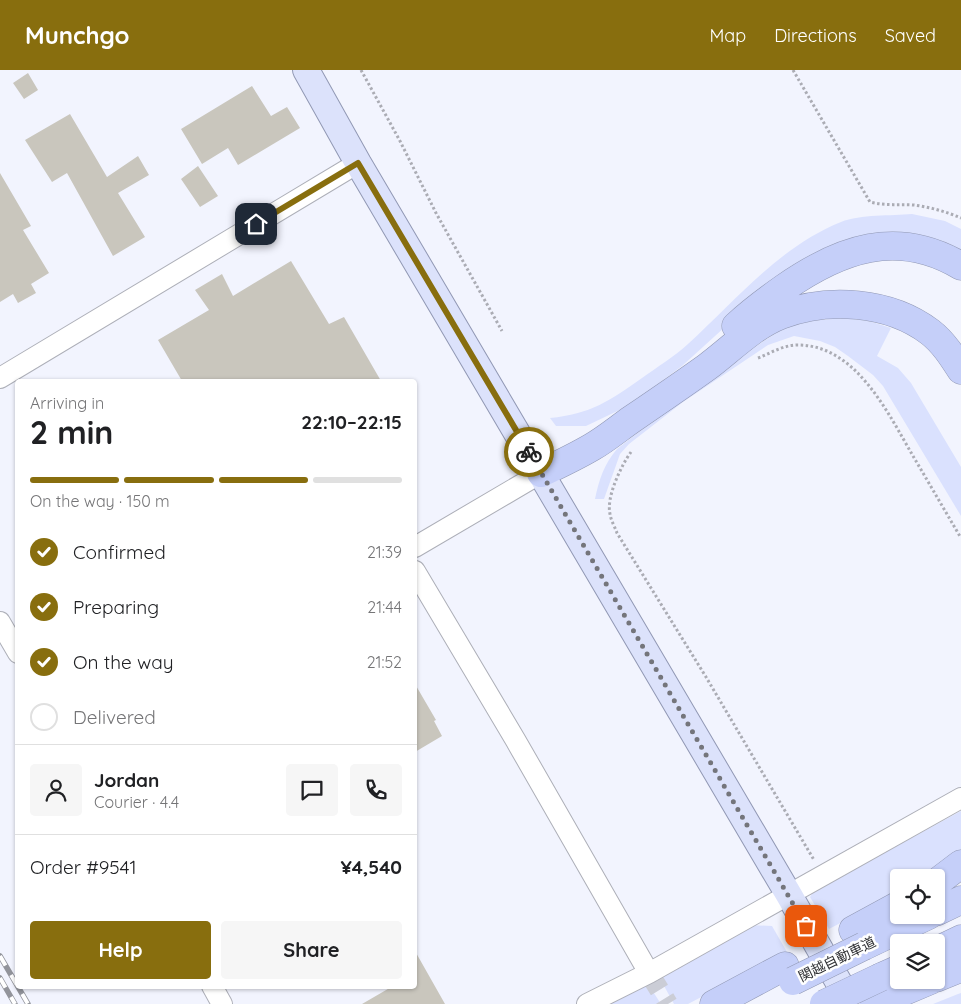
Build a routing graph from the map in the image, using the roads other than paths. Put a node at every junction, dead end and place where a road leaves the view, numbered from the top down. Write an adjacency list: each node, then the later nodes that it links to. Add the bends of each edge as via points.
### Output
1 (306, 70): 2 (main road)
2 (358, 163): 5 (street); 7 (main road)
3 (961, 266): 6 (highway, via 936,254 904,246 861,249 842,254 806,272 750,312)
4 (961, 370): 6 (highway, via 945,346 929,332 901,316 881,309 828,304 806,307 761,325)
5 (0, 378)
6 (653, 405): 7 (highway, via 592,447)
7 (541, 473): 8 (street); 17 (main road)
8 (417, 546)
9 (417, 574): 26 (street)
10 (0, 622): 11 (street)
11 (15, 648)
12 (961, 798): 17 (street)
13 (961, 864): 15 (highway)
14 (961, 874): 16 (street)
15 (945, 877)
16 (945, 880)
17 (788, 895): 26 (street); 36 (main road)
18 (961, 900): 19 (highway)
19 (945, 908)
20 (890, 912): 22 (highway)
21 (902, 924): 22 (highway, 関越自動車道)
22 (859, 938): 27 (highway)
23 (961, 939): 24 (highway)
24 (945, 947)
25 (961, 968): 28 (highway)
26 (649, 973): 32 (street)
27 (789, 973): 33 (highway); 34 (highway, 関越自動車道)
28 (945, 974)
29 (886, 986): 35 (highway, bridge)
30 (214, 989): 31 (street)
31 (222, 1004)
32 (588, 1004)
33 (714, 1004)
34 (745, 1004)
35 (824, 1004)
36 (851, 1004)

